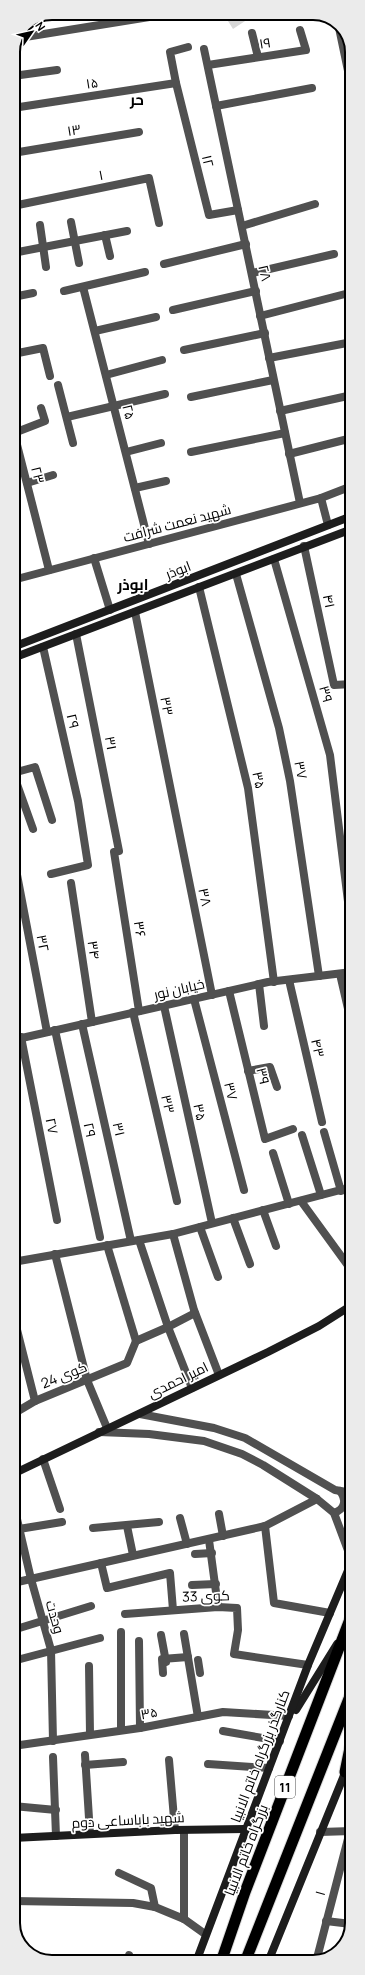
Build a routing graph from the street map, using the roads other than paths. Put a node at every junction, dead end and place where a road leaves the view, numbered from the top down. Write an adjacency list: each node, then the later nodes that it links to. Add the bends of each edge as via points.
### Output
1 (131, 20): 4 (street)
2 (300, 30): 9 (street, ۱۹, via 306,50)
3 (252, 33): 9 (street)
4 (23, 37)
5 (341, 37): 8 (street)
6 (188, 47): 13 (street, via 170,52)
7 (204, 50): 10 (street, ۲۸)
8 (345, 56)
9 (258, 58): 10 (street, ۱۹)
10 (208, 65): 15 (street, ۲۸)
11 (57, 70): 12 (street)
12 (20, 75)
13 (176, 83): 16 (street, ۱۵); 21 (street, ۱۲, via 209,215)
14 (312, 88): 15 (street)
15 (216, 106): 21 (street, ۲۸)
16 (20, 107)
17 (139, 132): 18 (street, ۱۳)
18 (20, 153)
19 (315, 204): 25 (street)
20 (20, 205): 23 (street, ۱, via 149,178)
21 (238, 210): 25 (street, ۲۸)
22 (71, 222): 28 (street)
23 (159, 223)
24 (40, 225): 30 (street)
25 (242, 226): 29 (street, ۲۸)
26 (127, 230): 27 (street)
27 (105, 235): 28 (street); 33 (street)
28 (75, 241): 30 (street); 34 (street)
29 (246, 244): 35 (street); 38 (street, ۲۸)
30 (44, 248): 31 (street); 36 (street)
31 (20, 253)
32 (334, 254): 38 (street)
33 (110, 256)
34 (79, 263)
35 (164, 264)
36 (46, 267)
37 (146, 272): 39 (street)
38 (252, 273): 41 (street, ۲۸)
39 (83, 287): 40 (street); 48 (street, ۲۵)
40 (64, 291)
41 (256, 291): 45 (street); 46 (street, ۲۸)
42 (33, 293): 44 (street)
43 (345, 294): 46 (street)
44 (20, 296)
45 (173, 310)
46 (260, 316): 49 (street, ۲۸)
47 (156, 317): 48 (street)
48 (95, 331): 55 (street, ۲۵)
49 (265, 333): 51 (street); 53 (street, ۲۸)
50 (345, 343): 53 (street)
51 (184, 350)
52 (20, 353): 56 (street, via 43,348)
53 (269, 358): 57 (street, ۲۸)
54 (162, 360): 55 (street)
55 (106, 375): 62 (street, ۲۵)
56 (50, 376)
57 (273, 380): 60 (street); 64 (street, ۲۸)
58 (58, 386): 65 (street)
59 (165, 394): 62 (street)
60 (191, 397)
61 (345, 397): 64 (street)
62 (115, 406): 65 (street); 71 (street, ۲۵)
63 (41, 408): 66 (street, ۲۳, via 45,421)
64 (280, 411): 67 (street, ۲۸)
65 (67, 417): 69 (street)
66 (20, 431)
67 (285, 433): 72 (street); 73 (street, ۲۸)
68 (345, 440): 73 (street)
69 (73, 443)
70 (161, 443): 71 (street)
71 (126, 452): 78 (street, ۲۵)
72 (191, 452)
73 (289, 454): 81 (street, ۲۸)
74 (20, 456): 77 (street, ۲۳)
75 (53, 476): 77 (street)
76 (166, 481): 78 (street)
77 (27, 483): 89 (street, ۲۳)
78 (135, 488): 85 (street, ۲۵)
79 (345, 489): 80 (street, شهید نعمت شرافت)
80 (321, 498): 81 (street, شهید نعمت شرافت); 83 (street)
81 (300, 503): 85 (street, شهید نعمت شرافت)
82 (345, 519): 83 (main road, ابوذر)
83 (328, 525): 93 (main road, ابوذر)
84 (345, 531): 86 (main road, ابوذر)
85 (149, 544): 87 (street, شهید نعمت شرافت)
86 (304, 546): 88 (main road, ابوذر); 99 (street, ۴۱, via 334,685)
87 (94, 558): 89 (street, شهید نعمت شرافت); 93 (street)
88 (274, 559): 90 (main road, ابوذر); 107 (street, ۳۹, via 330,756)
89 (49, 570): 91 (street, شهید نعمت شرافت)
90 (236, 574): 92 (main road, ابوذر); 112 (street, ۳۷, via 279,728 290,781)
91 (20, 578)
92 (199, 588): 94 (main road, ابوذر); 114 (street, ۳۵, via 248,788)
93 (110, 610): 96 (main road, ابوذر)
94 (135, 612): 95 (main road, ابوذر); 102 (street, ۳۳)
95 (76, 634): 97 (main road, ابوذر); 105 (street, ۳۱, via 119,852)
96 (20, 644)
97 (43, 647): 98 (main road, ابوذر); 106 (street, ۲۹, via 78,801 88,865)
98 (20, 655)
99 (345, 684)
100 (20, 771): 103 (street, via 35,767)
101 (20, 793): 104 (street)
102 (173, 804): 117 (street, ۳۸)
103 (52, 820)
104 (33, 829)
105 (114, 852): 121 (street, ۳۶)
106 (51, 874)
107 (345, 877)
108 (70, 883): 122 (street, ۳۴)
109 (20, 887): 125 (street, ۳۲)
110 (345, 973): 111 (street, خیابان نور)
111 (340, 974): 112 (street, خیابان نور); 118 (street)
112 (319, 976): 113 (street, خیابان نور)
113 (289, 980): 114 (street, خیابان نور); 130 (street, ۴۳)
114 (274, 982): 115 (street, خیابان نور)
115 (259, 984): 116 (street, خیابان نور); 124 (street)
116 (229, 991): 117 (street, خیابان نور); 128 (street, ۳۹)
117 (212, 995): 119 (street, خیابان نور)
118 (345, 996)
119 (194, 999): 120 (street, خیابان نور); 136 (street, ۳۷)
120 (164, 1006): 121 (street, خیابان نور); 145 (street, ۳۵)
121 (136, 1012): 122 (street, خیابان نور); 139 (street, ۳۳)
122 (92, 1022): 123 (street, خیابان نور)
123 (82, 1024): 125 (street, خیابان نور); 149 (street, ۳۱)
124 (264, 1026)
125 (51, 1031): 126 (street, خیابان نور); 148 (street, ۲۹)
126 (20, 1038)
127 (20, 1053): 144 (street, ۲۷)
128 (248, 1070): 129 (street, via 270,1067); 131 (street, ۳۹, via 265,1139)
129 (277, 1087)
130 (322, 1122)
131 (293, 1129)
132 (324, 1132): 137 (street)
133 (302, 1135): 138 (street)
134 (273, 1153): 141 (street)
135 (345, 1189): 137 (street)
136 (244, 1190)
137 (341, 1190): 138 (street)
138 (321, 1195): 140 (street)
139 (177, 1201)
140 (301, 1201): 141 (street); 154 (street)
141 (289, 1204): 142 (street)
142 (263, 1210): 143 (street); 151 (street)
143 (233, 1218): 145 (street); 155 (street)
144 (57, 1220)
145 (212, 1223): 146 (street)
146 (200, 1227): 147 (street); 156 (street)
147 (173, 1234): 149 (street); 158 (street)
148 (100, 1237)
149 (135, 1240): 150 (street); 159 (street, ۳۱)
150 (107, 1246): 152 (street); 160 (street)
151 (276, 1246)
152 (55, 1254): 153 (street); 163 (street)
153 (20, 1261)
154 (345, 1261)
155 (250, 1264)
156 (218, 1277)
157 (345, 1309): 162 (main road, امیر احمدی, via 319,1326)
158 (195, 1312): 159 (street); 162 (street)
159 (168, 1327): 160 (street); 164 (street, ۳۱)
160 (136, 1341): 163 (street, کوی 24, via 127,1363)
161 (20, 1342): 165 (street)
162 (219, 1375): 164 (main road, امیر احمدی)
163 (86, 1380): 165 (street, کوی 24); 168 (street)
164 (192, 1388): 167 (main road, امیر احمدی)
165 (35, 1401): 166 (street, کوی 24)
166 (20, 1410)
167 (140, 1414): 168 (main road, امیر احمدی); 172 (street, via 208,1426 245,1438)
168 (107, 1428): 169 (main road, امیر احمدی)
169 (99, 1432): 170 (main road, امیر احمدی); 174 (street, via 149,1434 204,1441 242,1454)
170 (43, 1459): 171 (main road, امیر احمدی); 175 (street)
171 (20, 1470)
172 (340, 1491): 173 (street); 176 (street, via 344,1504 342,1509)
173 (345, 1492)
174 (317, 1499): 176 (street); 182 (street)
175 (60, 1509)
176 (334, 1513): 187 (street)
177 (219, 1514): 185 (street)
178 (180, 1518): 188 (street)
179 (62, 1522): 184 (street)
180 (159, 1522): 181 (street)
181 (127, 1526): 183 (street); 191 (street)
182 (265, 1526): 185 (street); 201 (street, via 274,1603)
183 (94, 1528)
184 (20, 1529): 194 (street, وحدت)
185 (224, 1536): 186 (street)
186 (209, 1540): 188 (street); 189 (street)
187 (345, 1542)
188 (186, 1544): 191 (street)
189 (212, 1553): 190 (street); 196 (street)
190 (195, 1554)
191 (133, 1556): 192 (street)
192 (101, 1563): 194 (street); 200 (street, via 107,1588 170,1573)
193 (345, 1578): 201 (main road, کنارگذر بزرگراه خاتم الانبیا)
194 (31, 1579): 195 (street); 203 (street, وحدت)
195 (20, 1581)
196 (216, 1584): 197 (street); 199 (street)
197 (192, 1585)
198 (91, 1606): 203 (street)
199 (218, 1607): 200 (street, کوی 33); 215 (street, کوی 33, via 237,1608 238,1630 234,1654)
200 (173, 1610): 202 (street, کوی 33)
201 (330, 1613): 215 (main road, کنارگذر بزرگراه خاتم الانبیا)
202 (125, 1614)
203 (42, 1622): 204 (street); 211 (street, وحدت)
204 (20, 1628)
205 (345, 1631): 222 (main road); 257 (highway, بزرگراه خاتم الانبیا / 11)
206 (122, 1632): 224 (street)
207 (184, 1634): 213 (street)
208 (161, 1635): 214 (street)
209 (100, 1638): 211 (street)
210 (139, 1641): 223 (street)
211 (51, 1650): 212 (street); 227 (street, وحدت)
212 (20, 1659)
213 (188, 1659): 214 (street); 218 (street, via 199,1660); 221 (street)
214 (166, 1660): 217 (street, via 162,1659)
215 (308, 1665): 220 (main road, کنارگذر بزرگراه خاتم الانبیا)
216 (89, 1666): 226 (street)
217 (163, 1673)
218 (200, 1673)
219 (345, 1709): 258 (highway, 11)
220 (290, 1716): 221 (street, ۳۵, via 223,1712); 222 (main road, کنارگذر بزرگراه خاتم الانبیا)
221 (198, 1717): 223 (street, ۳۵)
222 (286, 1726): 228 (main road, کنارگذر بزرگراه خاتم الانبیا)
223 (140, 1728): 224 (street, ۳۵)
224 (121, 1730): 226 (street, ۳۵)
225 (223, 1731): 228 (street)
226 (90, 1734): 227 (street, ۳۵)
227 (53, 1741): 229 (street, ۳۵)
228 (280, 1741): 236 (main road, کنارگذر بزرگراه خاتم الانبیا)
229 (20, 1745)
230 (85, 1755): 235 (street)
231 (53, 1757): 239 (street)
232 (169, 1760): 240 (street)
233 (123, 1762): 235 (street)
234 (208, 1764): 236 (street)
235 (85, 1766): 245 (street)
236 (269, 1768): 242 (main road, کنارگذر بزرگراه خاتم الانبیا)
237 (345, 1772): 244 (main road)
238 (20, 1807): 239 (street)
239 (56, 1810): 246 (street)
240 (175, 1830): 241 (main road, شهید باباساعی دوم); 245 (main road, شهید باباساعی دوم)
241 (184, 1830): 242 (main road, شهید باباساعی دوم); 252 (street)
242 (245, 1830): 255 (main road, کنارگذر بزرگراه خاتم الانبیا)
243 (345, 1831): 244 (street)
244 (320, 1832): 259 (main road)
245 (90, 1834): 246 (main road, شهید باباساعی دوم)
246 (56, 1836): 247 (main road, شهید باباساعی دوم)
247 (20, 1838)
248 (345, 1853): 253 (street, ۱)
249 (119, 1873): 251 (street, via 151,1888)
250 (20, 1901): 251 (street, via 133,1903)
251 (155, 1907): 252 (street)
252 (184, 1919): 255 (street)
253 (326, 1921): 254 (street); 260 (street, ۱)
254 (345, 1923)
255 (205, 1934): 256 (main road, کنارگذر بزرگراه خاتم الانبیا)
256 (198, 1955)
257 (223, 1955)
258 (248, 1955)
259 (271, 1955)
260 (318, 1955)

